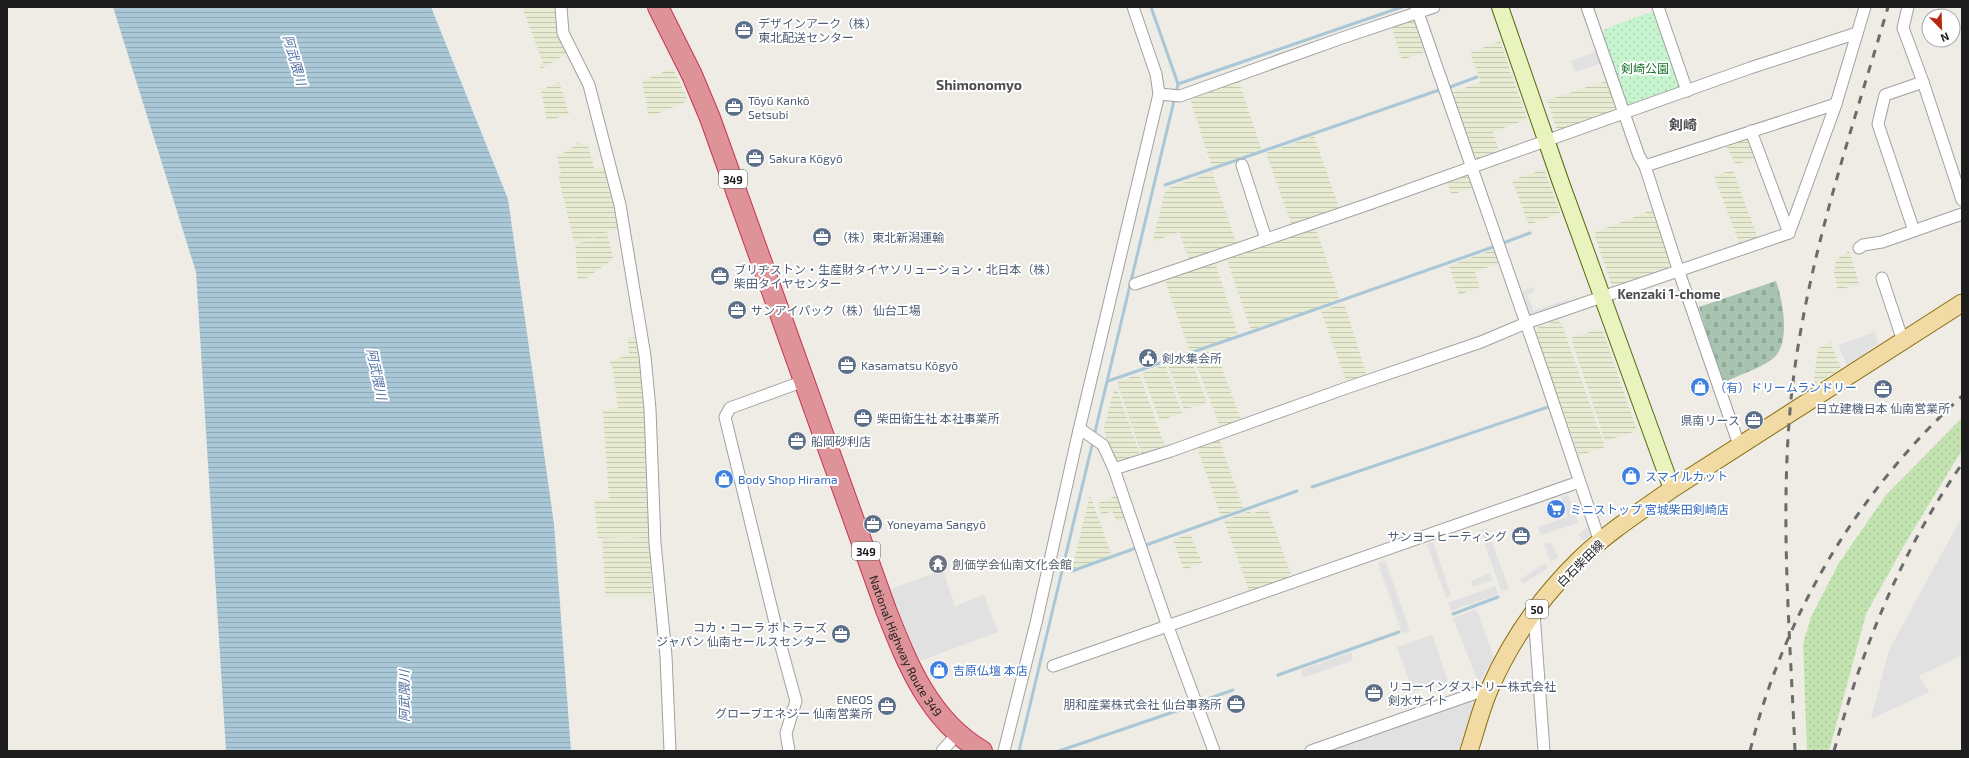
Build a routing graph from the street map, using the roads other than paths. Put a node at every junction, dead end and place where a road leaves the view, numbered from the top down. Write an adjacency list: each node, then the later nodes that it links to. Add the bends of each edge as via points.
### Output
1 (561, 7): 47 (street, via 563,33 589,85 620,205 645,356)
2 (658, 7): 35 (highway, National Highway Route 349 / 349, via 710,118)
3 (1133, 7): 14 (street)
4 (1434, 7): 10 (street)
5 (1500, 7): 18 (street)
6 (1587, 7): 16 (street)
7 (1658, 7): 13 (street)
8 (1865, 7): 11 (street)
9 (1908, 7): 12 (street, via 1903,28)
10 (1417, 9): 14 (street, via 1180,96); 21 (street)
11 (1857, 33): 13 (street); 15 (street)
12 (1923, 82): 22 (street); 24 (street, via 1885,95 1878,124)
13 (1687, 91): 16 (street)
14 (1162, 94): 36 (street)
15 (1836, 104): 17 (street); 25 (street)
16 (1624, 114): 18 (street); 20 (street)
17 (1751, 131): 20 (street); 25 (street)
18 (1546, 141): 21 (street); 31 (street)
19 (1242, 166): 26 (street)
20 (1645, 166): 28 (street)
21 (1471, 167): 26 (street); 33 (street)
22 (1962, 200)
23 (1962, 214): 24 (street)
24 (1914, 231): 27 (street)
25 (1789, 233): 28 (street)
26 (1266, 238): 30 (street)
27 (1859, 248)
28 (1679, 272): 31 (street); 37 (street)
29 (1882, 278): 34 (street)
30 (1135, 284)
31 (1602, 298): 33 (street); 40 (street)
32 (1962, 303): 34 (main road, 50)
33 (1526, 323): 38 (street, via 1481,342); 39 (street)
34 (1904, 341): 37 (main road, 50)
35 (804, 381): 46 (highway, National Highway Route 349 / 349, via 886,610 910,669 937,710); 48 (street, via 730,408 725,417 796,701 786,733)
36 (1081, 431): 38 (street, via 1103,445); 51 (street)
37 (1739, 445): 40 (main road, 白石柴田線 / 50)
38 (1114, 469): 43 (street)
39 (1579, 482): 41 (street); 43 (street)
40 (1672, 489): 41 (main road, 白石柴田線 / 50)
41 (1600, 542): 42 (main road, 白石柴田線 / 50, via 1580,559)
42 (1534, 613): 45 (main road, 白石柴田線 / 50); 55 (street)
43 (1168, 627): 44 (street); 52 (street)
44 (1053, 666)
45 (1490, 688): 53 (street); 54 (main road, 白石柴田線 / 50)
46 (958, 732): 49 (street); 50 (highway, National Highway Route 349 / 349)
47 (670, 751)
48 (789, 751)
49 (942, 751)
50 (982, 751)
51 (1004, 751)
52 (1214, 751)
53 (1311, 751)
54 (1469, 751)
55 (1544, 751)

